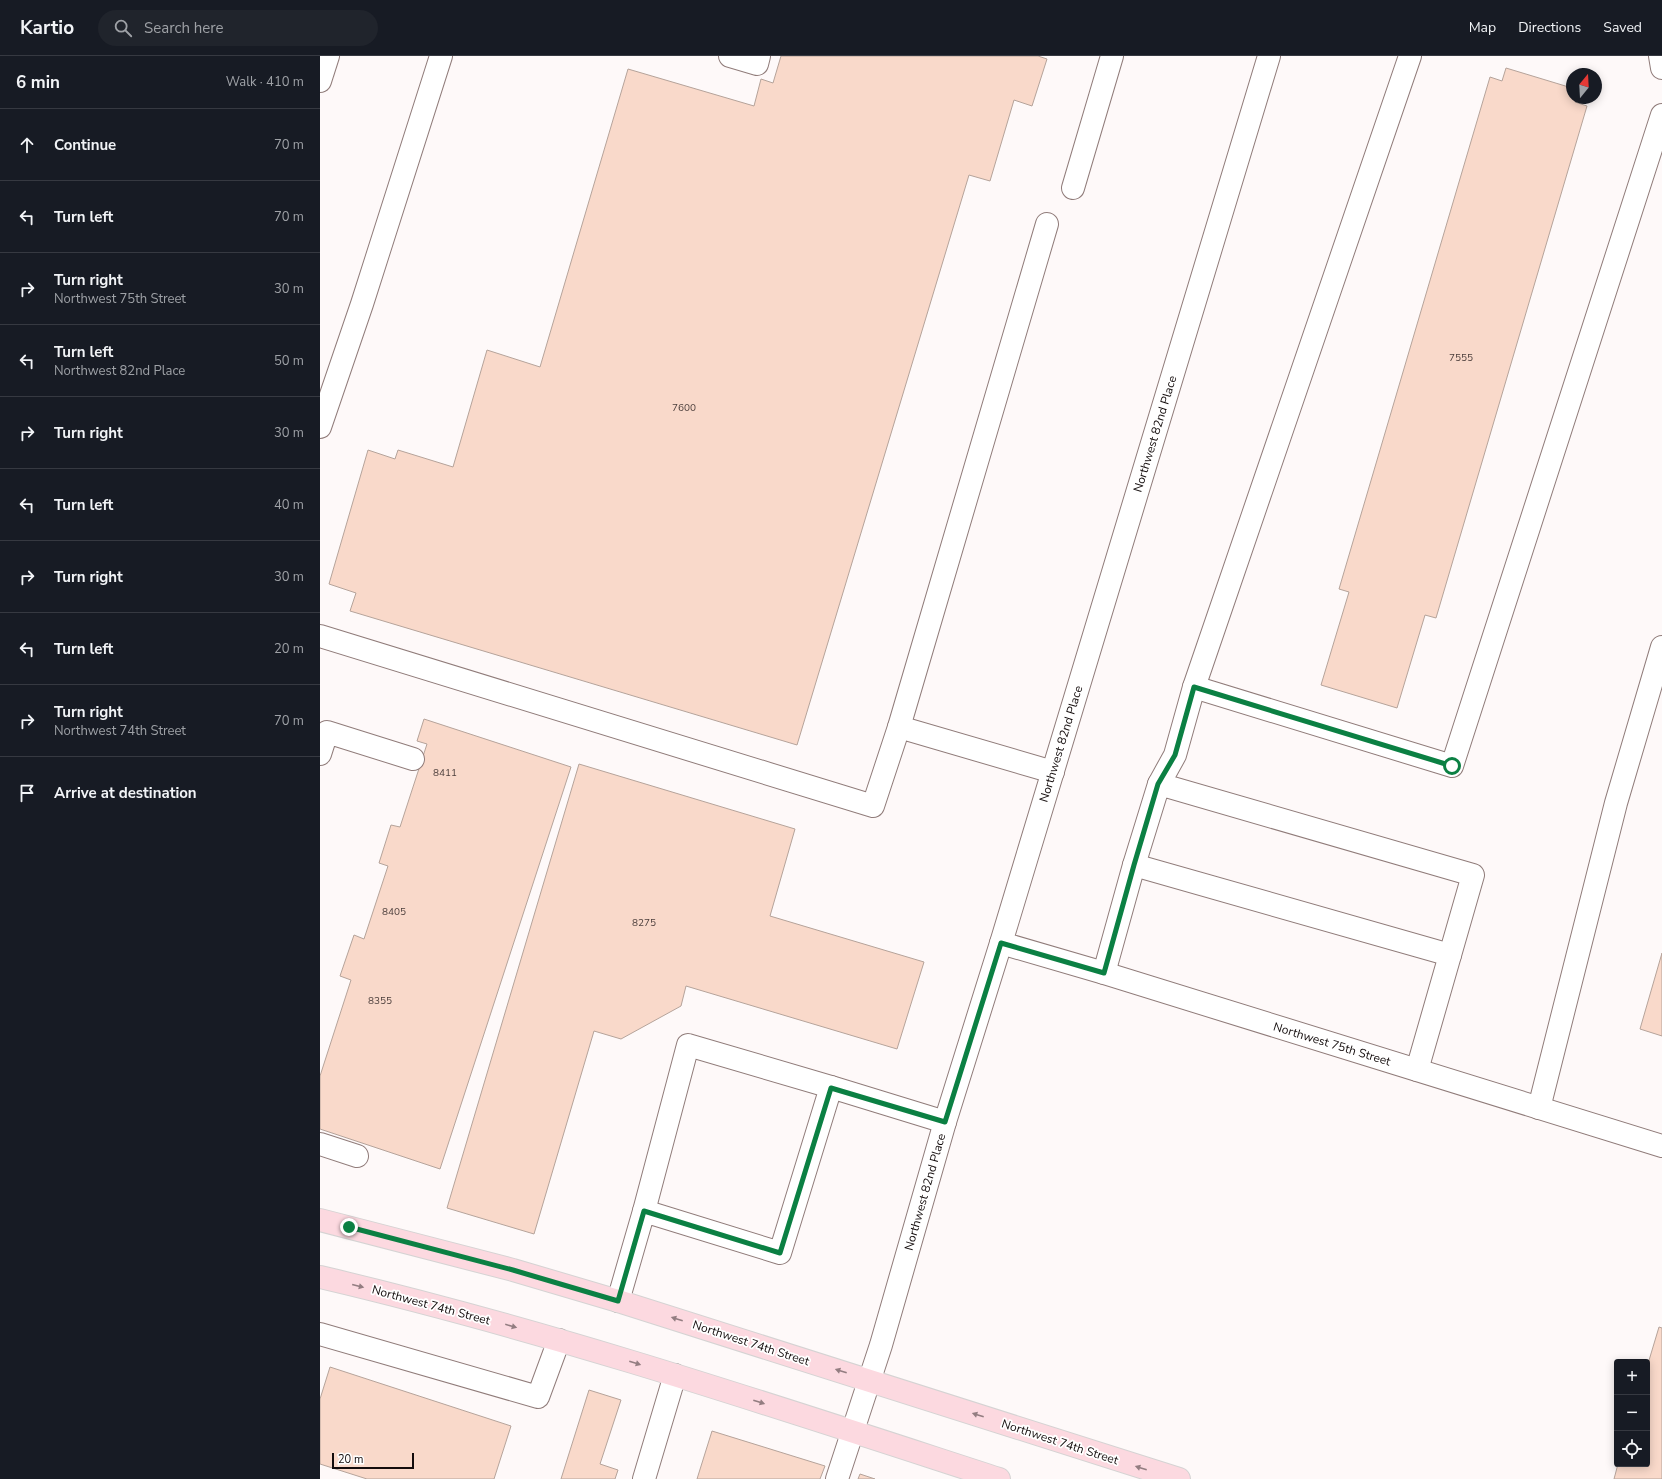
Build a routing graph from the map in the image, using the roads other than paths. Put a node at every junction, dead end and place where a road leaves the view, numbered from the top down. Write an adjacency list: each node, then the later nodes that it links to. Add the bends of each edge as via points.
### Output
1 (328, 56): 10 (street)
2 (441, 56): 14 (street)
3 (730, 56): 4 (street, via 757,64)
4 (759, 56)
5 (1112, 56): 12 (street)
6 (1269, 56): 22 (street, Northwest 82nd Place)
7 (1410, 56): 17 (street)
8 (1660, 56): 9 (street)
9 (1662, 68)
10 (320, 81)
11 (1662, 115): 17 (street, via 1452,766)
12 (1073, 188)
13 (1047, 224): 18 (street)
14 (320, 427)
15 (320, 636): 18 (street, via 873,806)
16 (1662, 647): 30 (street, via 1616,803)
17 (1194, 687): 23 (street, via 1175,755)
18 (899, 727): 22 (street)
19 (323, 731): 20 (street); 21 (street)
20 (320, 754)
21 (413, 759)
22 (1053, 772): 25 (street, Northwest 82nd Place)
23 (1158, 784): 24 (street); 26 (street, via 1473,875)
24 (1134, 865): 26 (street); 27 (street)
25 (1001, 943): 27 (street, Northwest 75th Street); 31 (street, Northwest 82nd Place)
26 (1450, 956): 28 (street)
27 (1104, 973): 28 (street, Northwest 75th Street)
28 (1417, 1070): 30 (street, Northwest 75th Street)
29 (831, 1088): 31 (street); 35 (street, via 780,1253); 35 (street, via 688,1045)
30 (1539, 1108): 33 (street, Northwest 75th Street)
31 (945, 1122): 42 (street, Northwest 82nd Place)
32 (320, 1144): 34 (street)
33 (1662, 1146)
34 (357, 1156)
35 (644, 1211): 38 (street)
36 (320, 1220): 38 (main road, Northwest 74th Street, via 513,1270)
37 (322, 1282): 40 (main road, Northwest 74th Street, one-way to 40)
38 (618, 1301): 42 (main road, Northwest 74th Street, one-way to 38)
39 (320, 1334): 40 (street, via 538,1397)
40 (559, 1340): 41 (main road, Northwest 74th Street, one-way to 41)
41 (675, 1375): 43 (main road, Northwest 74th Street, one-way to 43); 45 (street)
42 (870, 1380): 43 (street, Northwest 82nd Place); 47 (main road, Northwest 74th Street, one-way to 42)
43 (852, 1432): 44 (main road, Northwest 74th Street); 46 (street, Northwest 82nd Place)
44 (988, 1477)
45 (644, 1479)
46 (837, 1479)
47 (1179, 1479)

